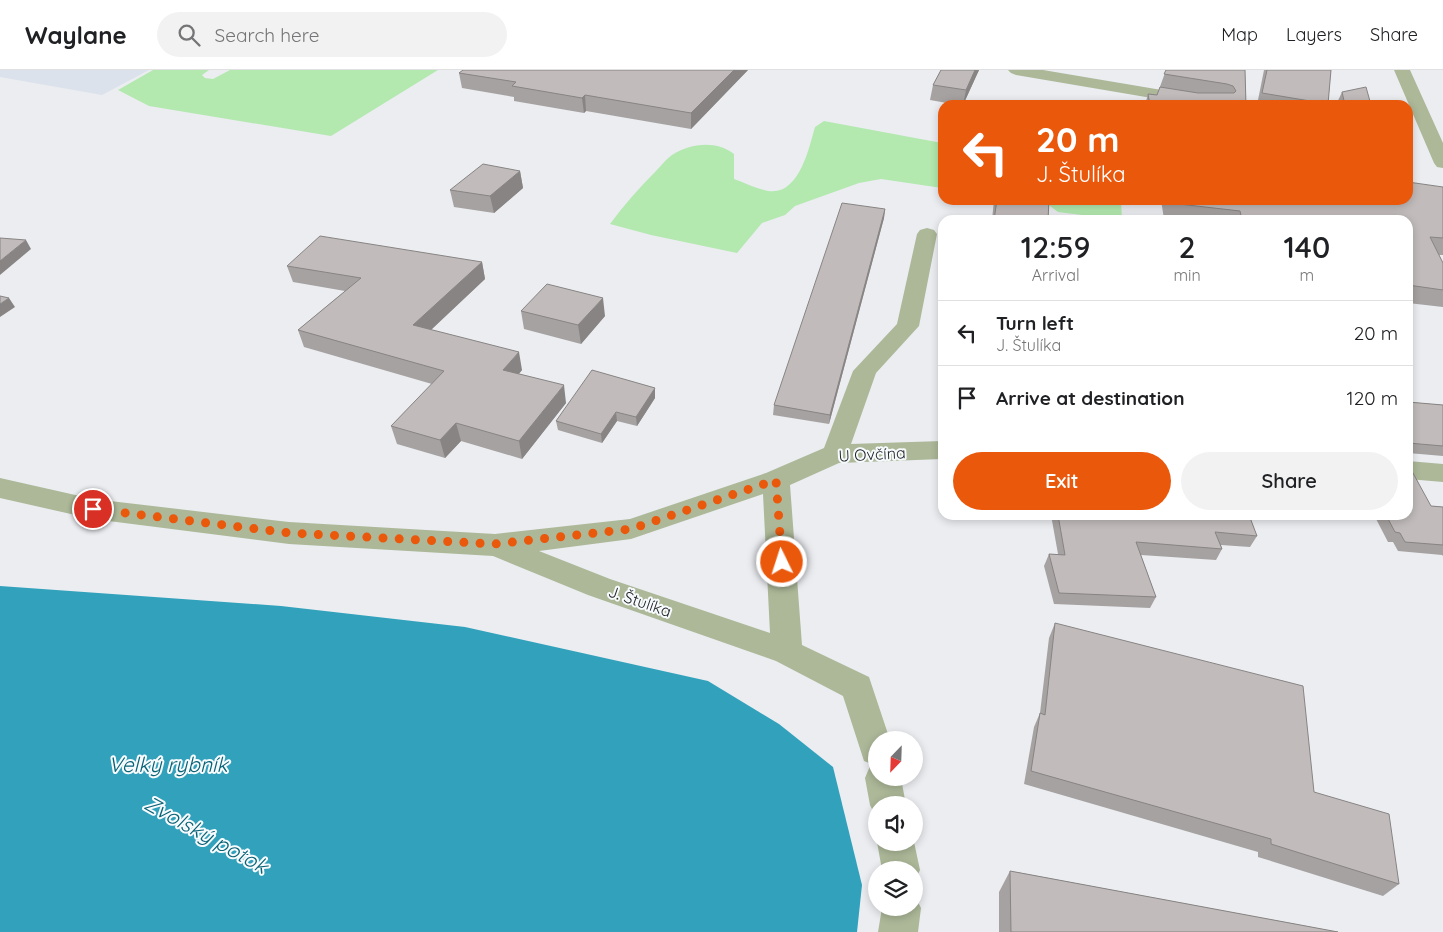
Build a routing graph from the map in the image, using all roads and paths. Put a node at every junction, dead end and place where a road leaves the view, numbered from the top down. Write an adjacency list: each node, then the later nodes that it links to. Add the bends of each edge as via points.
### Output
1 (1016, 70): 3 (street)
2 (1402, 70): 4 (street)
3 (1191, 100)
4 (1430, 141): 5 (street)
5 (1443, 163)
6 (927, 234): 8 (street, via 908,326 865,371)
7 (938, 450): 8 (street, U Ovčína)
8 (835, 454): 11 (street, U Ovčína)
9 (1413, 470): 10 (street)
10 (1443, 473)
11 (776, 480): 13 (street, J. Štulíka, via 631,529); 14 (street)
12 (0, 488): 13 (street, J. Štulíka, via 93,509 280,532)
13 (495, 544): 14 (street, J. Štulíka, via 599,587)
14 (787, 652): 15 (street, J. Štulíka, via 857,687)
15 (870, 731)
16 (900, 916): 17 (street)
17 (898, 932)

